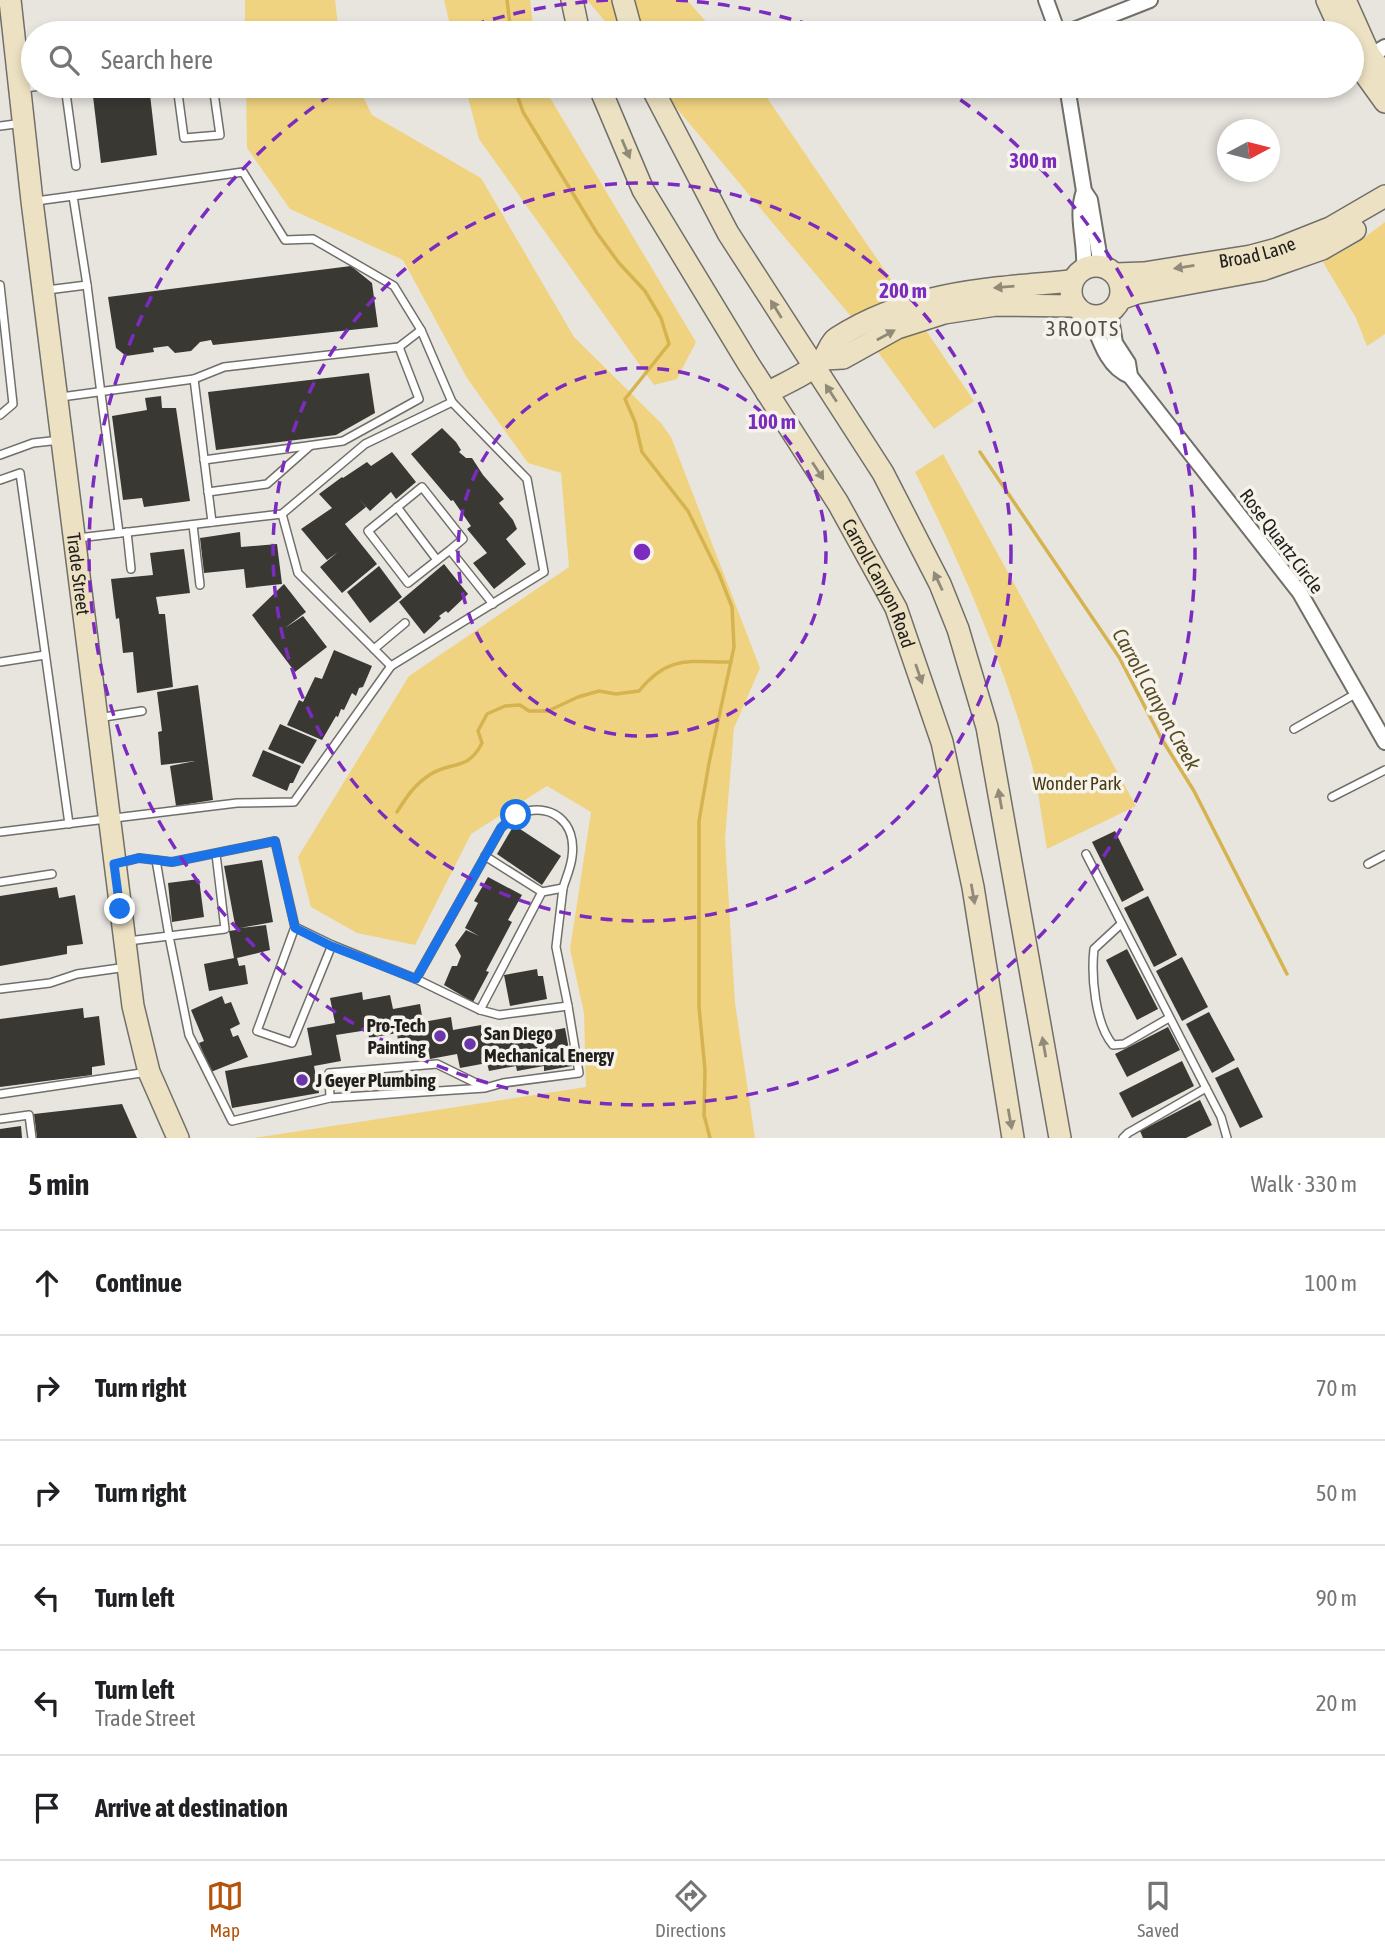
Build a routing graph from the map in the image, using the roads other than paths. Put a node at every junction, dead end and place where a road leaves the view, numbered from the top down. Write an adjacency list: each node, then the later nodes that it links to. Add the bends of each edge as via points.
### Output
1 (10, 0): 14 (street, Trade Street)
2 (572, 0): 8 (street)
3 (622, 0): 9 (street)
4 (1046, 0): 10 (street)
5 (1150, 0): 11 (street)
6 (1327, 0): 12 (street)
7 (1345, 0): 13 (street)
8 (576, 21)
9 (628, 21)
10 (1054, 21)
11 (1097, 21)
12 (1337, 21)
13 (1355, 21)
14 (21, 39)
15 (1369, 53): 16 (street); 25 (street)
16 (1385, 75)
17 (21, 82): 18 (street, Trade Street)
18 (20, 89): 26 (street, Trade Street)
19 (67, 98): 28 (lane)
20 (179, 98): 21 (lane, via 184,138 220,135)
21 (215, 98)
22 (604, 98): 43 (street, Carroll Canyon Road, one-way to 43, via 643,190)
23 (657, 98): 40 (street, one-way to 23, via 728,233)
24 (1069, 98): 33 (street, via 1084,191 1090,200)
25 (1385, 102)
26 (23, 123): 27 (lane); 31 (street, Trade Street)
27 (0, 126)
28 (76, 166)
29 (73, 196): 31 (lane); 35 (lane); 38 (lane, via 243,172 285,240 313,239 394,286)
30 (1385, 196): 33 (street, Broad Lane, one-way to 33, via 1330,228 1278,249 1136,274)
31 (32, 201): 36 (street, Trade Street)
32 (1385, 213): 37 (street, Broad Lane, via 1322,249 1262,270 1137,293)
33 (1093, 272): 37 (street, via 1121,290); 37 (street, via 1070,289); 40 (street, Broad Lane, one-way to 40, via 918,301 833,340)
34 (0, 285): 46 (lane, via 13,404)
35 (87, 285): 36 (lane); 42 (lane)
36 (43, 290): 44 (street, Trade Street)
37 (1099, 308): 40 (street, Broad Lane, one-way to 37, via 843,358 929,316 996,305); 69 (street, Rose Quartz Circle, via 1128,363 1130,376 1300,593)
38 (421, 330): 39 (lane); 45 (lane)
39 (399, 347): 41 (lane, via 224,368); 48 (lane, via 419,399 343,442)
40 (818, 363): 43 (street, Broad Lane); 110 (street, one-way to 40, via 987,727 958,629 883,473)
41 (194, 379): 42 (lane); 50 (lane)
42 (101, 392): 44 (lane); 57 (lane)
43 (767, 393): 109 (street, Carroll Canyon Road, one-way to 109, via 838,503 896,608 942,742 972,887)
44 (56, 398): 47 (street, Trade Street)
45 (452, 402): 54 (lane, via 365,444); 63 (lane, via 527,479 544,572)
46 (0, 415)
47 (61, 440): 49 (lane, via 33,443); 58 (street, Trade Street)
48 (311, 446): 50 (lane); 52 (lane, via 267,484)
49 (0, 455)
50 (204, 460): 52 (lane)
51 (0, 480): 66 (lane, via 20,473)
52 (208, 492): 55 (lane)
53 (397, 507): 59 (lane, via 422,487 463,539); 60 (lane); 60 (lane, via 368,531 408,583)
54 (282, 514): 55 (lane); 65 (lane, via 298,573)
55 (212, 522): 56 (lane)
56 (193, 525): 57 (lane); 62 (lane)
57 (123, 533): 58 (lane); 61 (lane)
58 (74, 538): 71 (street, Trade Street)
59 (450, 550): 60 (lane); 63 (lane)
60 (437, 560)
61 (131, 569)
62 (200, 585)
63 (493, 604): 68 (lane)
64 (405, 623): 65 (lane)
65 (374, 649): 68 (lane)
66 (45, 655): 67 (lane); 77 (lane)
67 (0, 662)
68 (391, 666): 76 (lane, via 294,802 237,803)
69 (1358, 692): 72 (lane); 73 (street, Rose Quartz Circle)
70 (142, 711): 71 (lane)
71 (96, 718): 76 (street, Trade Street)
72 (1294, 729)
73 (1385, 742)
74 (1385, 771): 75 (lane)
75 (1332, 797)
76 (109, 819): 77 (lane); 84 (street, Trade Street)
77 (69, 824): 78 (lane)
78 (0, 832)
79 (216, 854): 83 (lane, via 172,862); 91 (lane, via 275,841); 92 (lane, via 225,929)
80 (1086, 854): 90 (lane)
81 (1385, 855): 85 (lane)
82 (485, 856): 88 (lane, via 501,828 516,815 550,812 563,819 570,832 573,855); 89 (lane); 96 (lane)
83 (156, 860): 84 (lane, via 139,858); 92 (lane)
84 (114, 864): 93 (street, Trade Street)
85 (1368, 864)
86 (52, 874): 87 (lane)
87 (0, 882)
88 (563, 888): 89 (lane); 98 (lane, via 556,947)
89 (542, 892): 99 (lane)
90 (1122, 924): 100 (lane); 100 (lane, via 1094,949 1092,962 1106,1037 1114,1045 1124,1044)
91 (295, 928): 94 (lane); 94 (lane, via 257,1031 292,1043)
92 (169, 936): 93 (lane); 105 (lane, via 189,1035 232,1121)
93 (124, 942): 95 (street, Trade Street)
94 (331, 946): 96 (lane)
95 (128, 967): 97 (lane); 101 (street, Trade Street)
96 (416, 979): 99 (lane)
97 (0, 989)
98 (568, 1006): 99 (lane, via 499,1015); 102 (lane, via 579,1073)
99 (480, 1010)
100 (1169, 1018): 103 (lane)
101 (149, 1072): 104 (lane); 108 (street, Trade Street)
102 (485, 1088): 105 (lane); 105 (lane, via 437,1064 329,1073)
103 (1206, 1088): 111 (lane); 112 (lane)
104 (0, 1094)
105 (330, 1098)
106 (0, 1119): 107 (lane, via 29,1115)
107 (32, 1138)
108 (178, 1138)
109 (1013, 1138)
110 (1060, 1138)
111 (1124, 1138)
112 (1227, 1138)

